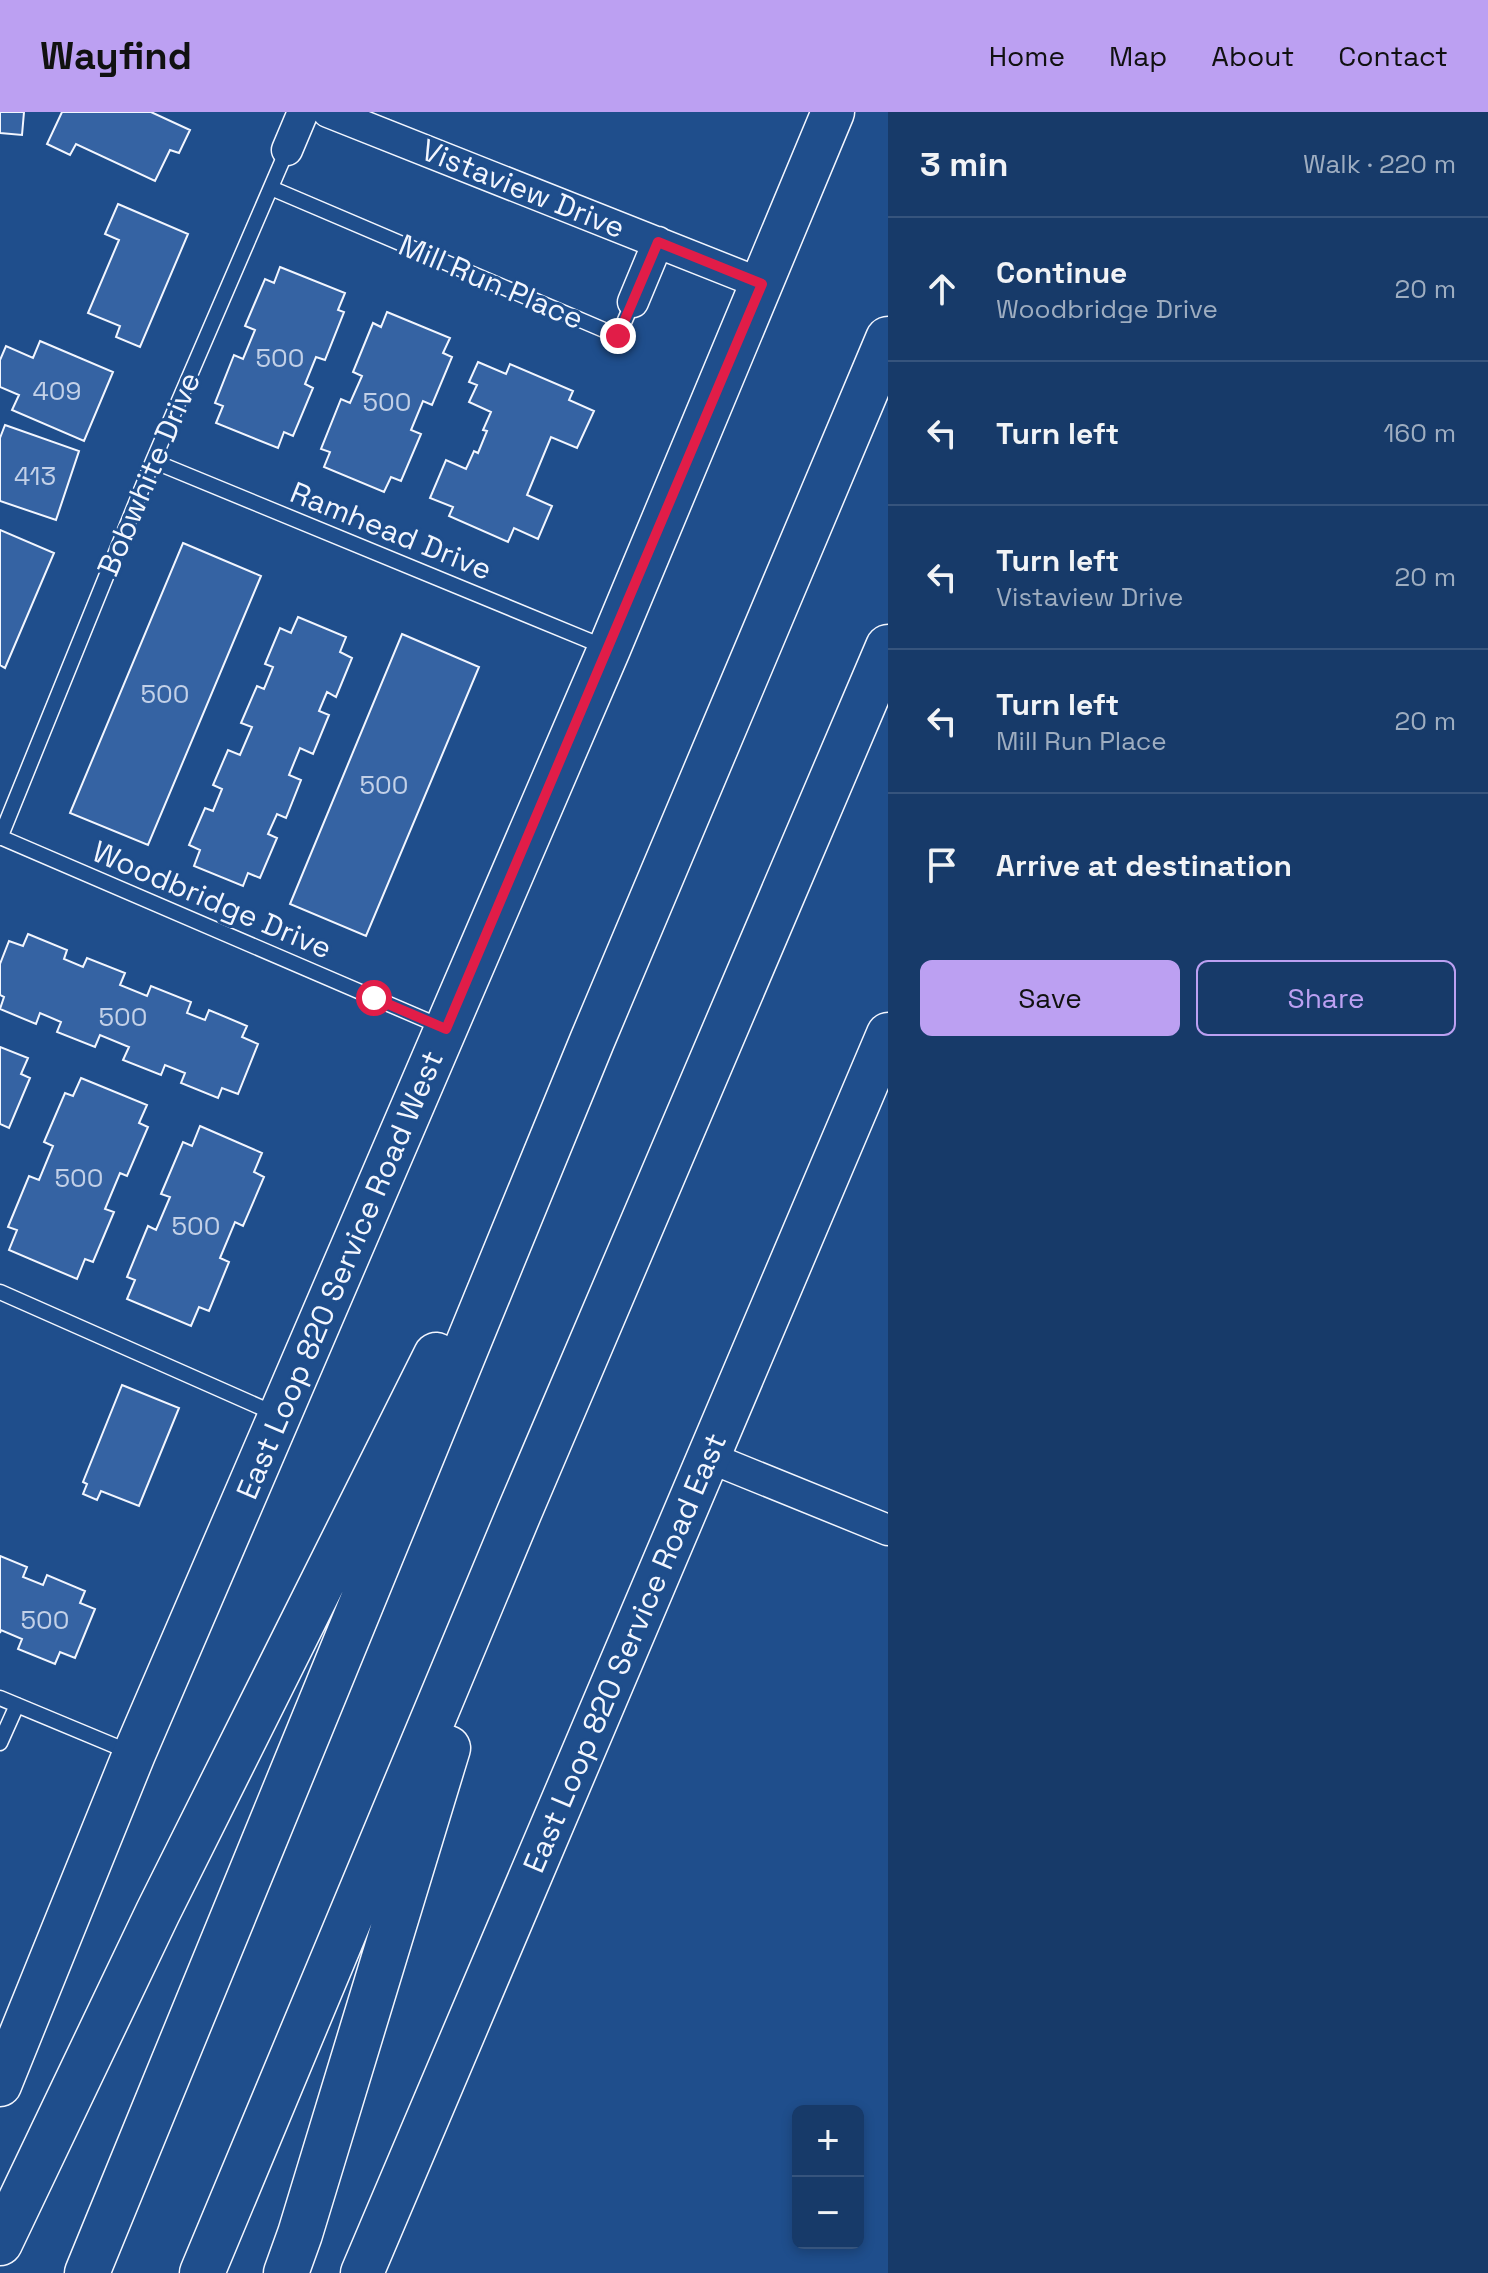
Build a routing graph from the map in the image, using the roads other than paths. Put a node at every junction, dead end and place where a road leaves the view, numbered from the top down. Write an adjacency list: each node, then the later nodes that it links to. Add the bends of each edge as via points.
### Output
1 (303, 112): 4 (street, Bobwhite Drive)
2 (328, 112): 6 (street, Vistaview Drive)
3 (833, 112): 7 (main road, East Loop 820 Service Road West)
4 (287, 150): 5 (lane, Bobwhite Drive)
5 (271, 188): 8 (lane, Mill Run Place, via 618,336); 10 (lane, Bobwhite Drive)
6 (658, 242): 7 (street, Vistaview Drive); 8 (street, Mill Run Place)
7 (762, 284): 12 (main road, East Loop 820 Service Road West)
8 (633, 302)
9 (888, 339): 18 (highway)
10 (153, 461): 12 (lane, Ramhead Drive); 15 (lane, Bobwhite Drive)
11 (888, 647): 14 (highway)
12 (609, 649): 16 (main road, East Loop 820 Service Road West)
13 (888, 682): 14 (highway)
14 (859, 715): 22 (highway)
15 (0, 838): 16 (lane, Woodbridge Drive)
16 (446, 1029): 20 (main road, East Loop 820 Service Road West)
17 (888, 1034): 21 (main road, East Loop 820 Service Road East)
18 (592, 1041): 29 (highway, via 158,1912); 30 (highway)
19 (0, 1292): 20 (lane)
20 (279, 1415): 27 (main road, East Loop 820 Service Road West)
21 (708, 1457): 23 (street); 33 (main road, East Loop 820 Service Road East)
22 (519, 1513): 31 (highway); 32 (highway)
23 (888, 1530)
24 (0, 1698): 25 (lane)
25 (17, 1705): 26 (lane); 27 (lane)
26 (0, 1743)
27 (134, 1754): 28 (main road, East Loop 820 Service Road West)
28 (0, 2085)
29 (0, 2243)
30 (87, 2273)
31 (202, 2273)
32 (286, 2273)
33 (362, 2273)

